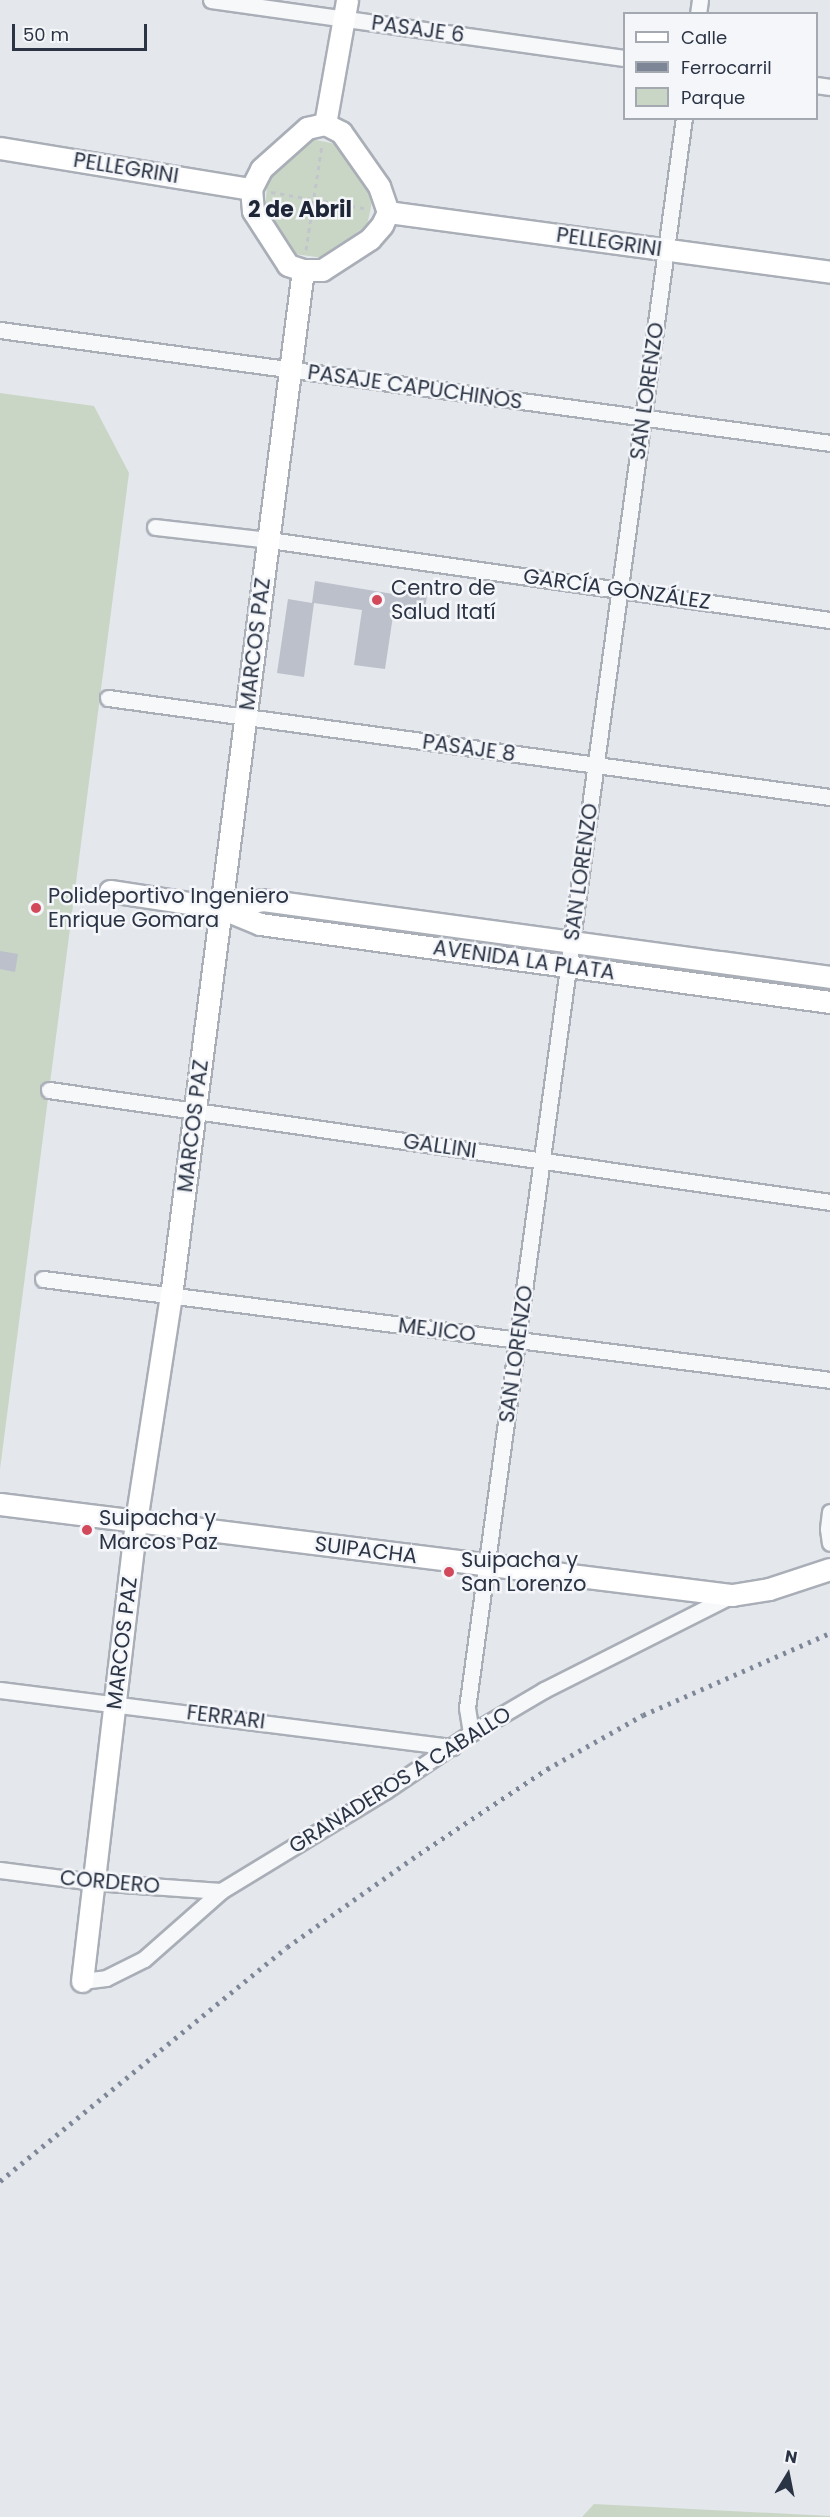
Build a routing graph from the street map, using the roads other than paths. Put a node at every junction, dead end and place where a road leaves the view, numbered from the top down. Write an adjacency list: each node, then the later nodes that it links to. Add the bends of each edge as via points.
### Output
1 (211, 0): 2 (street, PASAJE 6)
2 (346, 9): 3 (street, PASAJE 6); 5 (street)
3 (623, 58)
4 (684, 120): 9 (street, SAN LORENZO)
5 (325, 124): 7 (street, via 307,128 261,169); 8 (street, via 341,132 379,186)
6 (0, 148): 7 (street, PELLEGRINI)
7 (251, 189): 10 (street, via 253,211 288,265)
8 (388, 212): 9 (street, PELLEGRINI); 10 (street, via 370,239 322,270)
9 (666, 250): 11 (street, PELLEGRINI); 14 (street, SAN LORENZO)
10 (303, 270): 13 (street, MARCOS PAZ)
11 (830, 272)
12 (0, 330): 13 (street, PASAJE CAPUCHINOS)
13 (291, 370): 14 (street, PASAJE CAPUCHINOS); 17 (street, MARCOS PAZ)
14 (643, 417): 15 (street, PASAJE CAPUCHINOS); 18 (street, SAN LORENZO)
15 (830, 443)
16 (155, 527): 17 (street, GARCÍA GONZÁLEZ)
17 (269, 540): 18 (street, GARCÍA GONZÁLEZ); 21 (street, MARCOS PAZ)
18 (620, 590): 19 (street, GARCÍA GONZÁLEZ); 22 (street, SAN LORENZO)
19 (830, 620)
20 (108, 698): 21 (street, PASAJE 8)
21 (246, 717): 22 (street, PASAJE 8); 25 (street, MARCOS PAZ)
22 (596, 765): 23 (street, PASAJE 8); 26 (street, SAN LORENZO)
23 (830, 797)
24 (110, 891): 25 (street, AVENIDA LA PLATA)
25 (221, 908): 26 (street, AVENIDA LA PLATA, via 263,900); 27 (street, AVENIDA LA PLATA, via 260,924); 31 (street, MARCOS PAZ)
26 (572, 942): 27 (street, SAN LORENZO); 28 (street, AVENIDA LA PLATA)
27 (568, 966): 29 (street, AVENIDA LA PLATA); 32 (street, SAN LORENZO)
28 (830, 977)
29 (830, 1002)
30 (49, 1090): 31 (street, GALLINI)
31 (195, 1111): 32 (street, GALLINI); 35 (street, MARCOS PAZ)
32 (542, 1160): 33 (street, GALLINI); 36 (street, SAN LORENZO)
33 (830, 1202)
34 (43, 1279): 35 (street, MEJICO)
35 (171, 1296): 36 (street, MEJICO); 40 (street, MARCOS PAZ)
36 (518, 1340): 37 (street, MEJICO); 42 (street, SAN LORENZO)
37 (830, 1380)
38 (0, 1503): 40 (street, SUIPACHA)
39 (830, 1512): 41 (street)
40 (136, 1521): 42 (street, SUIPACHA); 46 (street, MARCOS PAZ)
41 (830, 1543)
42 (487, 1565): 44 (street, SUIPACHA); 47 (street, SAN LORENZO, via 467,1708)
43 (830, 1569): 44 (street, SUIPACHA, via 769,1589)
44 (732, 1595): 47 (street, GRANADEROS A CABALLO, via 544,1690)
45 (0, 1690): 46 (street, FERRARI)
46 (114, 1704): 48 (street, FERRARI); 50 (street, MARCOS PAZ)
47 (471, 1733): 48 (street, GRANADEROS A CABALLO)
48 (452, 1747): 51 (street, GRANADEROS A CABALLO)
49 (0, 1870): 50 (street, CORDERO)
50 (94, 1882): 51 (street, CORDERO); 52 (street, MARCOS PAZ)
51 (221, 1892): 52 (street, GRANADEROS A CABALLO, via 144,1959 106,1978)
52 (82, 1981)

